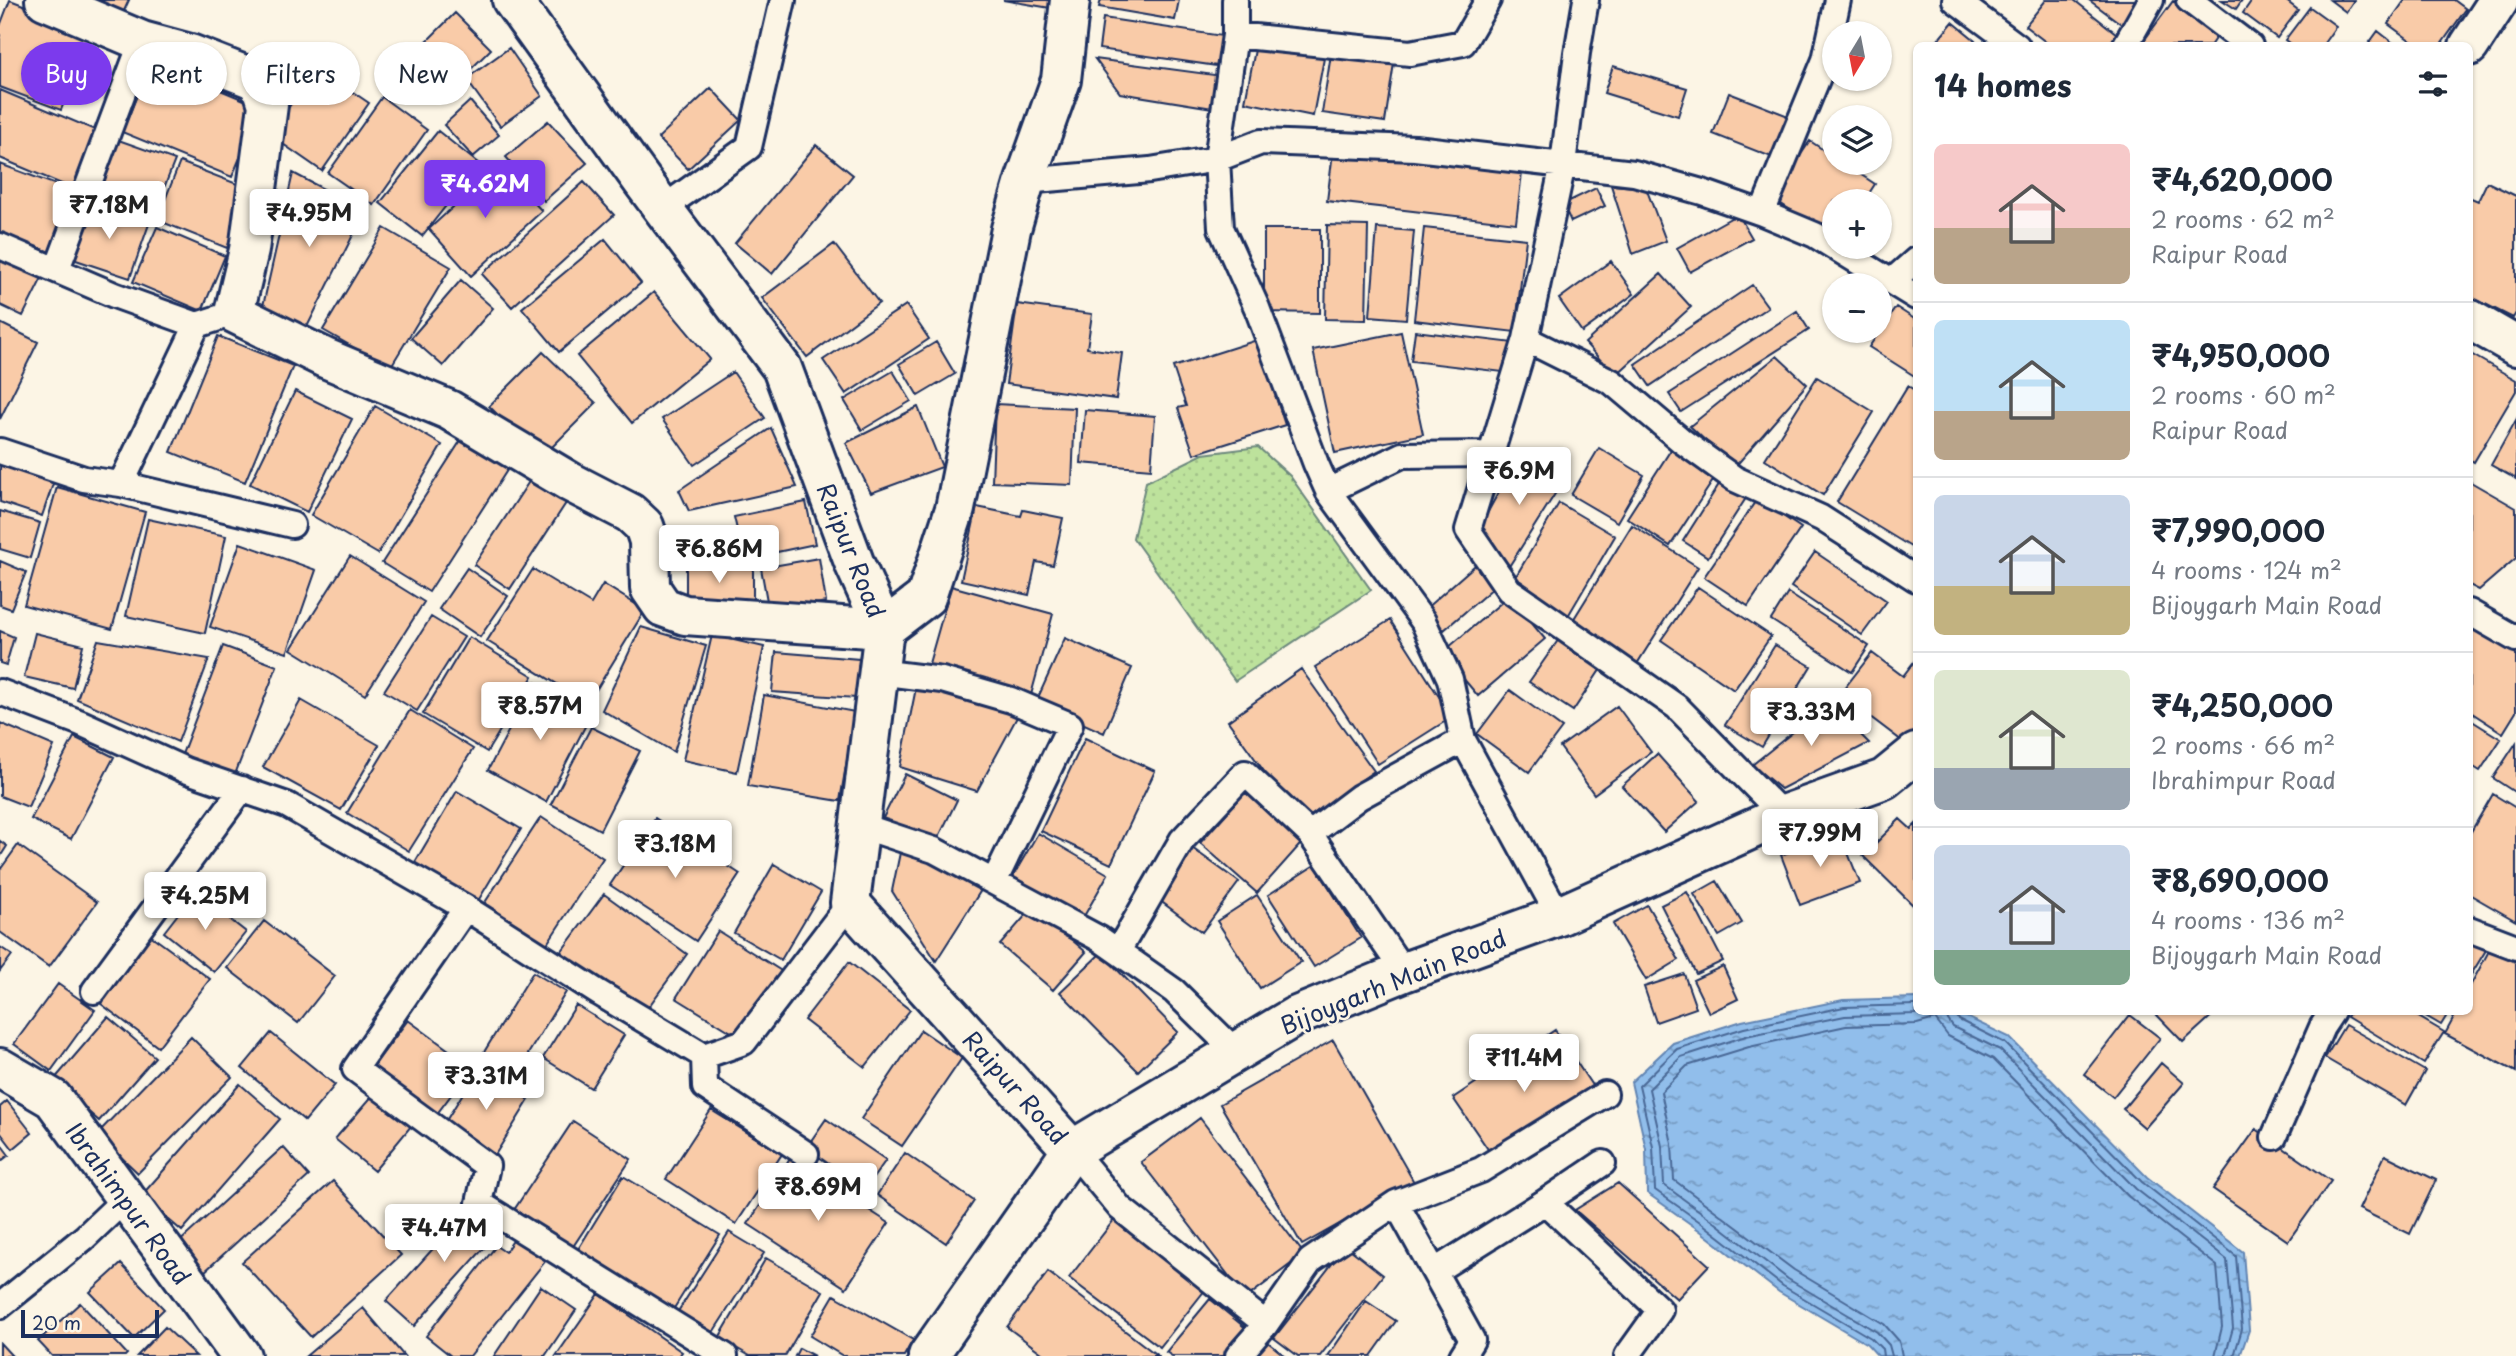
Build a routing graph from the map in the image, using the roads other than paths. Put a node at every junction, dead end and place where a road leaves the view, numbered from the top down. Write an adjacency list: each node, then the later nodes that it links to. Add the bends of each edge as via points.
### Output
1 (46, 0): 14 (street)
2 (512, 0): 22 (street, Raipur Road)
3 (783, 0): 22 (lane, via 749,147)
4 (1070, 0): 21 (street, via 1061,80)
5 (1235, 0): 13 (lane)
6 (1488, 0): 13 (lane, via 1463,43 1410,53)
7 (1586, 0): 20 (lane)
8 (1838, 0): 23 (lane, via 1825,60)
9 (1955, 0): 15 (lane)
10 (2151, 0): 16 (lane)
11 (2189, 0): 17 (lane)
12 (2499, 0): 18 (street)
13 (1235, 35): 19 (lane)
14 (142, 41): 26 (lane); 30 (street, via 254,79 263,89 268,105 250,250)
15 (2012, 42)
16 (2127, 42)
17 (2245, 42)
18 (2472, 42)
19 (1217, 159): 20 (lane, via 1261,142 1415,148); 21 (lane); 38 (lane, via 1222,228)
20 (1563, 164): 23 (lane, via 1634,173); 33 (lane)
21 (1025, 181): 42 (street, via 1011,229 955,509 926,597)
22 (664, 210): 42 (street, Raipur Road, via 782,368 855,565)
23 (1762, 213): 27 (lane, via 1815,235)
24 (0, 246): 26 (lane)
25 (1913, 263): 28 (lane)
26 (57, 269): 32 (lane)
27 (1879, 273)
28 (1892, 281): 29 (lane)
29 (1913, 295)
30 (234, 313): 32 (lane); 42 (street, via 325,358 449,410 630,513 644,526 649,541 650,588 663,607 685,615)
31 (2473, 321): 34 (street)
32 (197, 325): 37 (lane)
33 (1526, 339): 36 (lane); 40 (lane, via 1612,382 1735,479 1821,517)
34 (2516, 346)
35 (0, 451): 37 (lane, via 84,479)
36 (1490, 454): 38 (lane, via 1402,455); 49 (lane, via 1468,530 1509,590 1677,707)
37 (121, 484): 39 (lane)
38 (1328, 491): 46 (lane, via 1423,621 1450,679)
39 (292, 525)
40 (1913, 577)
41 (2473, 614): 43 (lane)
42 (884, 629): 44 (street, Raipur Road)
43 (2516, 639)
44 (878, 672): 50 (street, Raipur Road); 52 (lane, via 942,680 1010,700 1070,725)
45 (0, 692): 48 (lane, via 185,770)
46 (1463, 740): 51 (lane, via 1359,797); 55 (lane)
47 (1913, 755): 49 (street, Bijoygarh Main Road, via 1884,779)
48 (242, 789): 54 (lane, via 287,805); 60 (lane)
49 (1783, 815): 55 (street, Bijoygarh Main Road)
50 (859, 825): 52 (lane, via 934,850); 53 (street, Raipur Road)
51 (1310, 834): 58 (lane, via 1245,774 1182,840); 59 (lane)
52 (994, 882): 58 (lane)
53 (850, 903): 63 (lane, via 744,1042); 67 (street, Raipur Road)
54 (466, 908): 63 (lane); 77 (lane, via 355,1069 486,1166 478,1203)
55 (1559, 916): 59 (street, Bijoygarh Main Road)
56 (2473, 931): 57 (lane)
57 (2516, 947)
58 (1118, 951): 62 (lane, via 1174,991)
59 (1404, 972): 62 (street, Bijoygarh Main Road, via 1294,1017)
60 (94, 991)
61 (2331, 1015): 66 (lane)
62 (1235, 1051): 67 (street, Bijoygarh Main Road)
63 (704, 1056): 68 (lane, via 705,1087)
64 (0, 1068): 70 (street, Ibrahimpur Road, via 53,1099)
65 (1605, 1094): 72 (lane, via 1481,1170)
66 (2274, 1137)
67 (1072, 1150): 75 (lane, via 1120,1208); 78 (street, Bijoygarh Main Road)
68 (806, 1154)
69 (1603, 1163): 71 (lane)
70 (125, 1198): 74 (lane); 76 (street, Ibrahimpur Road)
71 (1545, 1202): 73 (lane); 81 (lane, via 1660,1310)
72 (1396, 1203): 73 (lane); 75 (lane, via 1310,1261)
73 (1435, 1272): 80 (lane, via 1472,1340)
74 (0, 1306)
75 (1266, 1324): 79 (lane)
76 (242, 1356)
77 (724, 1356)
78 (928, 1356)
79 (1238, 1356)
80 (1462, 1356)
81 (1627, 1356)

